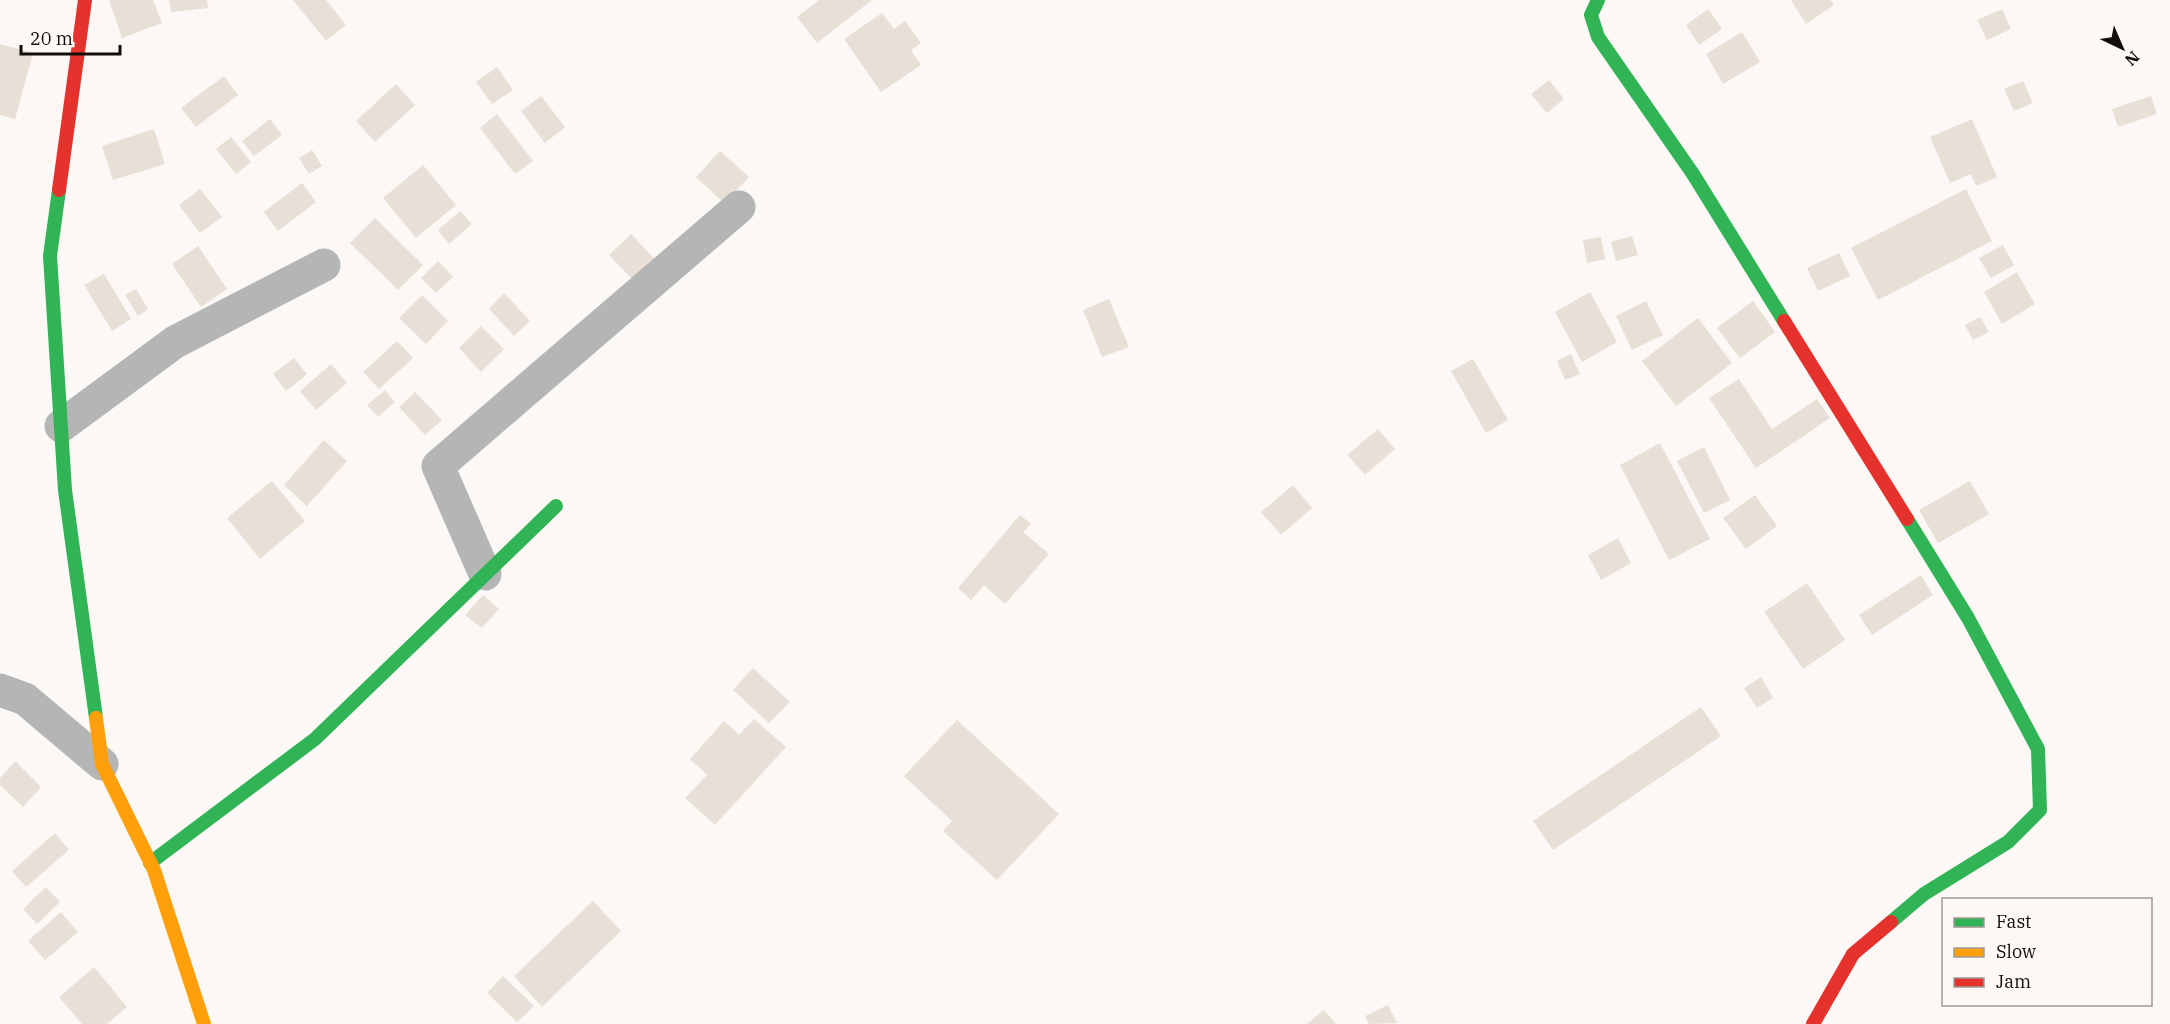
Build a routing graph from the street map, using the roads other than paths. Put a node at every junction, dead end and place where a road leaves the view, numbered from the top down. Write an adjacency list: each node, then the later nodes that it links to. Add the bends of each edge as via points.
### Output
1 (86, 0): 5 (street, via 50,256)
2 (1598, 0): 12 (street, via 1591,15 1598,37 1693,174 1877,470 1968,618 2038,749 2040,810 2008,842 1924,894 1853,954)
3 (739, 207): 7 (street, via 438,466)
4 (324, 264): 5 (street, via 175,342)
5 (61, 426): 9 (street, via 65,490)
6 (556, 506): 7 (street)
7 (485, 574): 10 (street, via 315,739)
8 (0, 690): 9 (street, via 25,699)
9 (102, 764): 10 (street)
10 (150, 863): 11 (street)
11 (204, 1024)
12 (1812, 1024)

